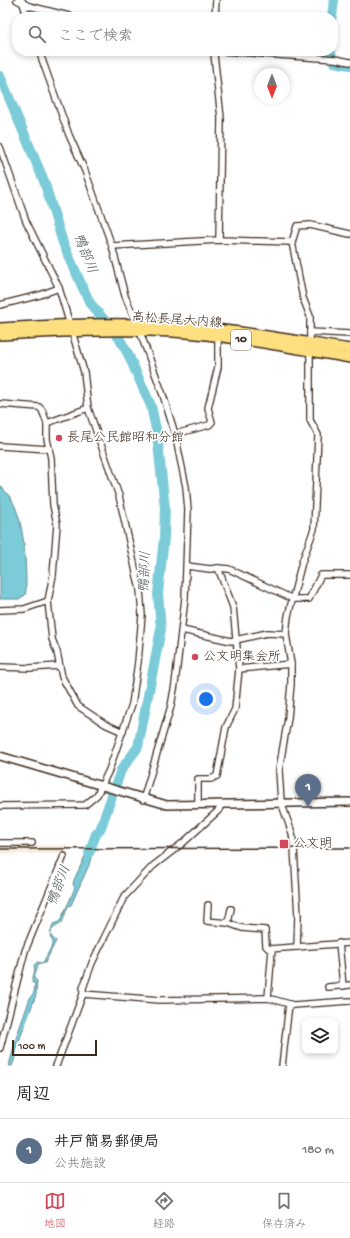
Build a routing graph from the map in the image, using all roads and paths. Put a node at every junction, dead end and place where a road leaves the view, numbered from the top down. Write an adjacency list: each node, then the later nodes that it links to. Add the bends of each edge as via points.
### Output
1 (216, 0): 5 (street)
2 (21, 1): 3 (street); 4 (street)
3 (25, 12)
4 (56, 12)
5 (215, 12)
6 (41, 56): 14 (street)
7 (214, 56): 12 (street, via 220,118)
8 (290, 56): 9 (street)
9 (350, 62)
10 (0, 147): 15 (street, via 26,221)
11 (350, 234): 13 (street, via 310,225 297,226)
12 (218, 240): 13 (street); 14 (street)
13 (292, 242): 20 (street, via 303,298 310,316)
14 (112, 246): 18 (street)
15 (59, 288): 16 (street); 17 (street)
16 (0, 305)
17 (71, 327): 18 (main road, 高松長尾大内線 / 10); 19 (main road, 高松長尾大内線 / 10); 23 (main road, 高松長尾大内線 / 10); 28 (street, via 84,372)
18 (134, 327): 21 (main road, 高松長尾大内線 / 10); 30 (street)
19 (0, 328)
20 (310, 332): 22 (street); 24 (street)
21 (218, 333): 24 (main road, 高松長尾大内線 / 10, via 269,338); 30 (street, via 218,367 208,408 212,422)
22 (350, 334)
23 (0, 335)
24 (310, 347): 25 (main road, 高松長尾大内線 / 10); 26 (main road, 高松長尾大内線 / 10); 36 (street, via 310,420 318,435 314,529 302,562)
25 (350, 349)
26 (350, 358)
27 (0, 404): 29 (street, via 39,407)
28 (88, 408): 29 (street); 46 (street, via 119,496 140,590 142,615 138,662 132,704)
29 (47, 423): 32 (street)
30 (175, 434): 33 (street, via 186,487)
31 (0, 446): 32 (street)
32 (49, 449): 37 (street, via 57,524)
33 (187, 566): 34 (street, via 210,570); 39 (street)
34 (218, 568): 36 (street, via 229,569); 41 (street, via 233,607)
35 (350, 575): 36 (street, via 321,575 309,599)
36 (293, 599): 40 (street)
37 (48, 601): 38 (street, via 24,609); 43 (street, via 52,639)
38 (0, 610)
39 (182, 630): 41 (street, via 219,639); 49 (street, via 171,706)
40 (286, 634): 41 (street, via 267,633); 42 (street)
41 (236, 640): 45 (street)
42 (291, 664): 45 (street); 50 (street, via 288,718 279,770)
43 (59, 666): 44 (street); 46 (street, via 78,706 105,724)
44 (0, 667)
45 (239, 668): 53 (street, via 235,709 226,727 217,776 198,779)
46 (123, 732): 48 (street)
47 (0, 757): 48 (street)
48 (104, 788): 49 (street); 54 (street, via 84,805)
49 (143, 800): 53 (street, via 168,805)
50 (281, 802): 51 (street); 52 (street); 63 (street, via 292,833 294,848)
51 (350, 802)
52 (221, 804): 53 (street); 68 (street, via 219,810 153,866 124,897 92,963)
53 (198, 805)
54 (0, 806)
55 (0, 843): 56 (street)
56 (32, 843)
57 (64, 856): 72 (street, via 25,951)
58 (208, 905): 60 (street, via 207,921)
59 (231, 909): 60 (street)
60 (228, 923): 64 (street, via 242,928 265,930 266,946)
61 (350, 943): 62 (street)
62 (340, 944): 63 (street); 65 (street)
63 (297, 947): 64 (street)
64 (272, 949): 69 (street)
65 (342, 986): 66 (street); 67 (street)
66 (350, 986)
67 (328, 987)
68 (83, 994): 69 (street, via 160,1000); 73 (street)
69 (268, 998): 71 (street)
70 (350, 1001): 71 (street)
71 (289, 1004): 74 (street)
72 (0, 1048)
73 (56, 1066)
74 (282, 1066)

